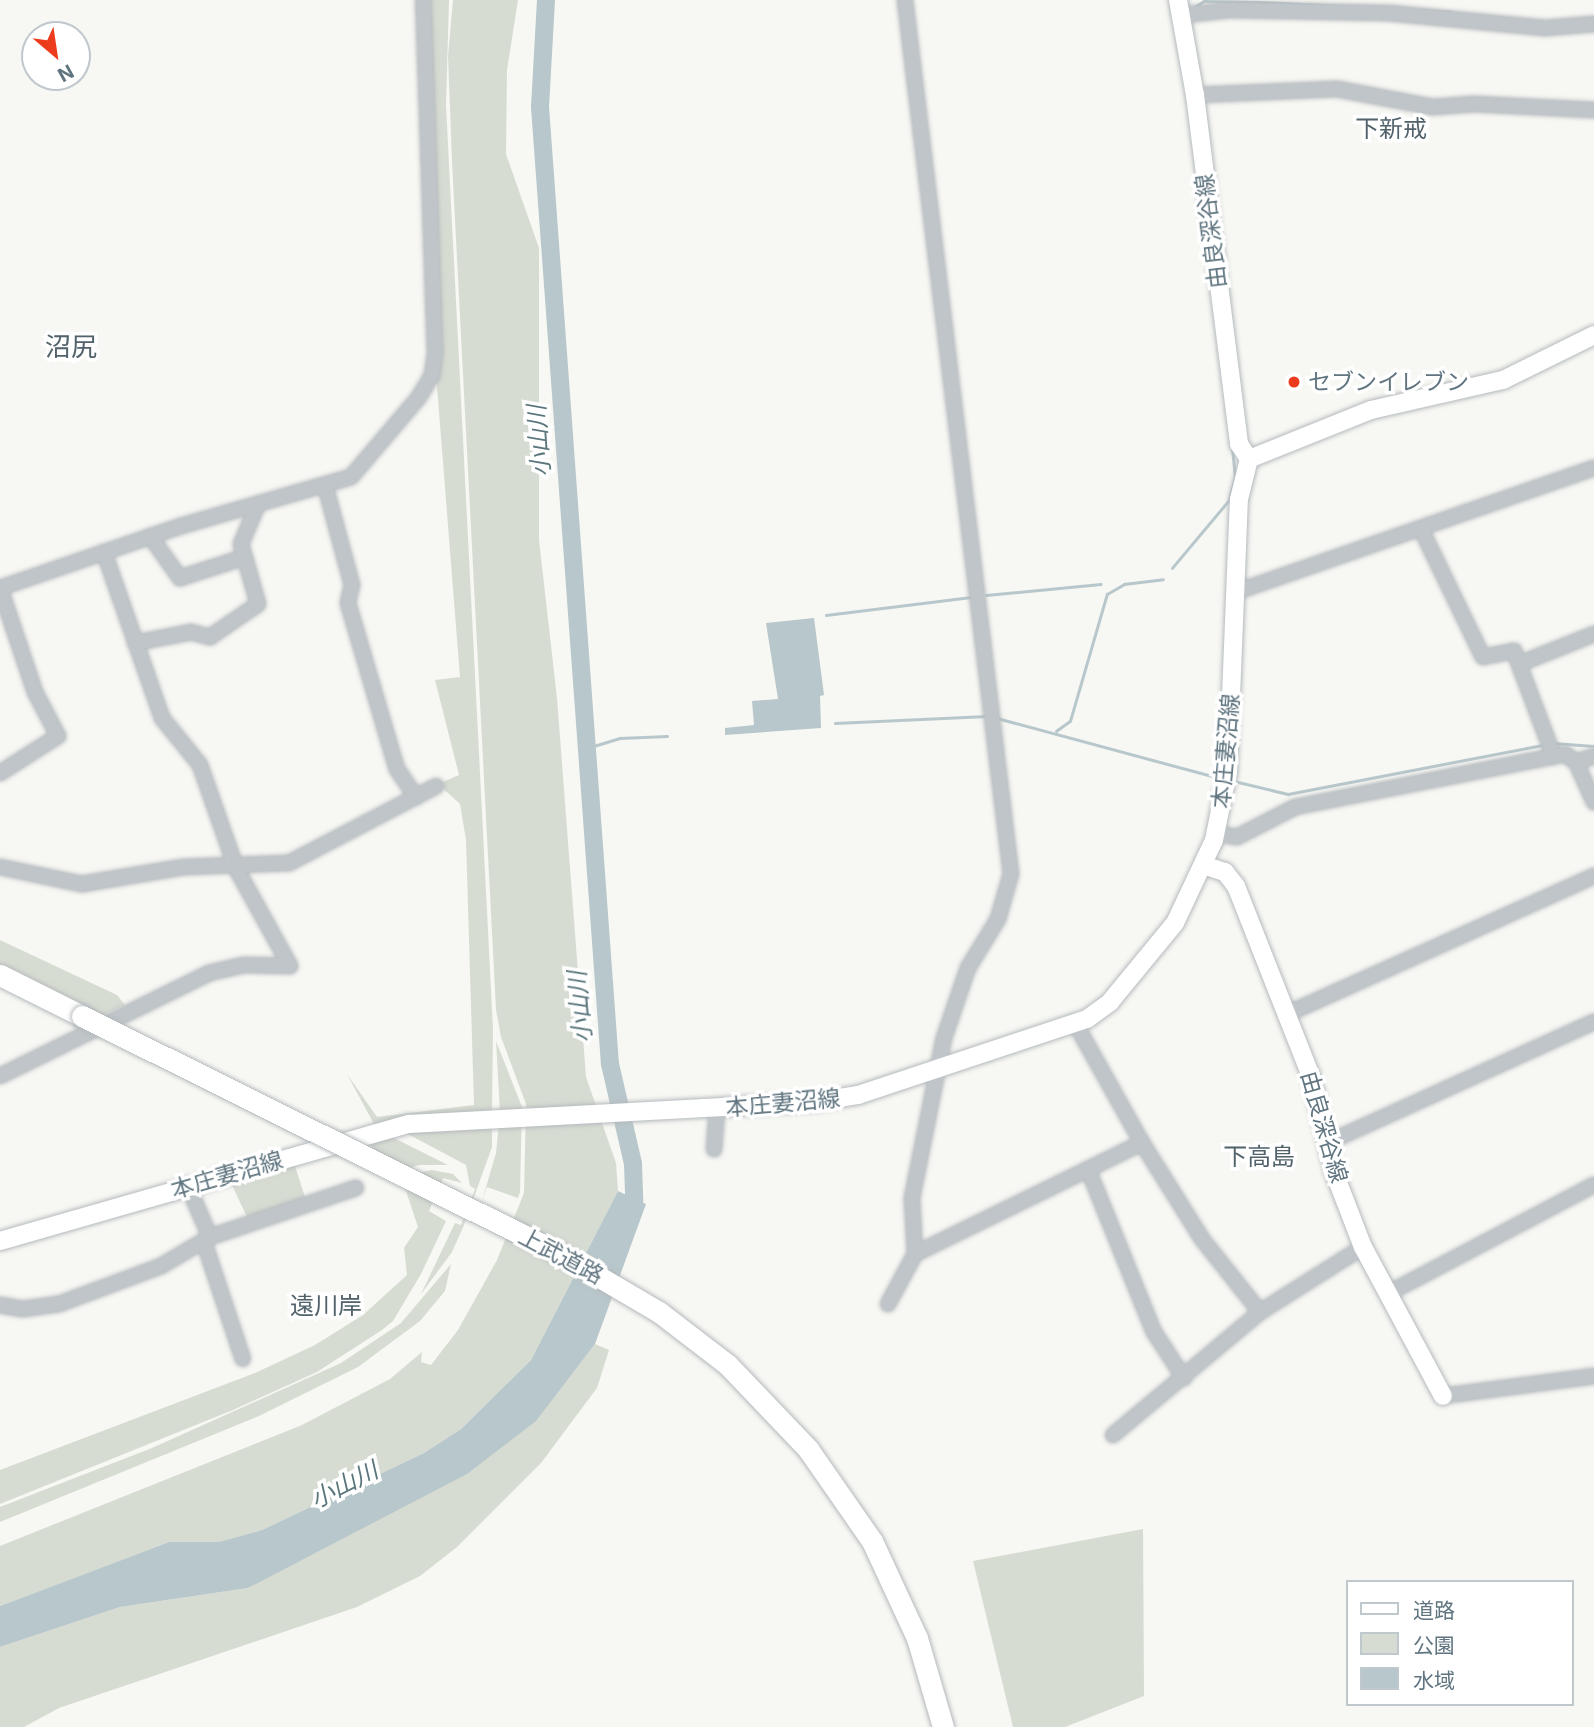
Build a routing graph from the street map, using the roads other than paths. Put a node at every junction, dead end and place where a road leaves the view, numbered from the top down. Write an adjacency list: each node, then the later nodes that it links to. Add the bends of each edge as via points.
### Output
1 (423, 0): 10 (street, via 434,367 426,387 364,467 351,477)
2 (905, 0): 36 (street, via 1010,881 998,919 968,968)
3 (1180, 7): 4 (street, via 1390,13 1545,28); 5 (main road, 由良深谷線)
4 (1594, 24)
5 (1195, 96): 6 (street, via 1337,89 1433,107 1474,104); 8 (main road, 由良深谷線, via 1239,444)
6 (1594, 110)
7 (1594, 335): 8 (main road, via 1503,380 1371,410)
8 (1249, 459): 17 (main road, 本庄妻沼線, via 1239,499)
9 (1594, 468): 12 (street)
10 (325, 485): 11 (street); 25 (street, via 352,585 348,603 397,769)
11 (258, 504): 13 (street); 15 (street, via 241,544)
12 (1422, 531): 17 (street); 20 (street, via 1483,657 1507,649 1514,651)
13 (150, 536): 14 (street); 15 (street, via 180,578)
14 (104, 552): 16 (street); 19 (street)
15 (242, 558): 19 (street, via 258,604 211,637 191,632)
16 (0, 588): 23 (street, via 35,692 58,736)
17 (1236, 592): 27 (main road, 本庄妻沼線, via 1228,771)
18 (1594, 635): 20 (street)
19 (135, 643): 30 (street, via 169,732 200,765)
20 (1519, 664): 21 (street)
21 (1554, 757): 22 (street); 27 (street, via 1288,809 1237,837)
22 (1584, 759): 26 (street)
23 (0, 773)
24 (436, 786): 25 (street)
25 (416, 797): 30 (street, via 289,863)
26 (1594, 802)
27 (1216, 833): 28 (main road, 本庄妻沼線)
28 (1206, 866): 33 (main road, 由良深谷線, via 1225,873 1236,886); 35 (main road, 本庄妻沼線, via 1161,942 1110,1002)
29 (0, 867): 30 (street, via 82,884 184,867)
30 (236, 868): 37 (street, via 290,965 244,965 209,973)
31 (1594, 876): 33 (street)
32 (0, 975): 59 (highway, 上武道路, bridge, via 555,1251 659,1312 728,1366 808,1449 872,1541 917,1638)
33 (1287, 1014): 39 (main road, 由良深谷線, via 1319,1099)
34 (1594, 1022): 39 (street)
35 (1075, 1023): 36 (main road, 本庄妻沼線); 40 (street)
36 (937, 1069): 38 (main road, 本庄妻沼線, via 858,1095 792,1105); 49 (street, via 912,1198)
37 (0, 1076)
38 (713, 1109): 41 (street); 44 (main road, 本庄妻沼線, via 498,1118 391,1128)
39 (1329, 1142): 48 (main road, 由良深谷線, via 1334,1172)
40 (1142, 1143): 42 (street); 53 (street, via 1202,1239)
41 (713, 1149)
42 (1088, 1169): 49 (street); 56 (street, via 1154,1332)
43 (1594, 1185): 50 (street)
44 (188, 1186): 46 (street); 47 (main road, 本庄妻沼線)
45 (356, 1188): 46 (street)
46 (207, 1240): 52 (street, via 161,1266 60,1304 23,1309); 54 (street)
47 (0, 1241)
48 (1363, 1247): 50 (main road, 由良深谷線); 53 (street)
49 (915, 1254): 51 (street)
50 (1387, 1294): 57 (main road, 由良深谷線)
51 (888, 1304)
52 (0, 1305)
53 (1260, 1312): 56 (street)
54 (243, 1359)
55 (1594, 1376): 57 (street)
56 (1184, 1378): 58 (street)
57 (1443, 1396)
58 (1113, 1435)
59 (943, 1727)

